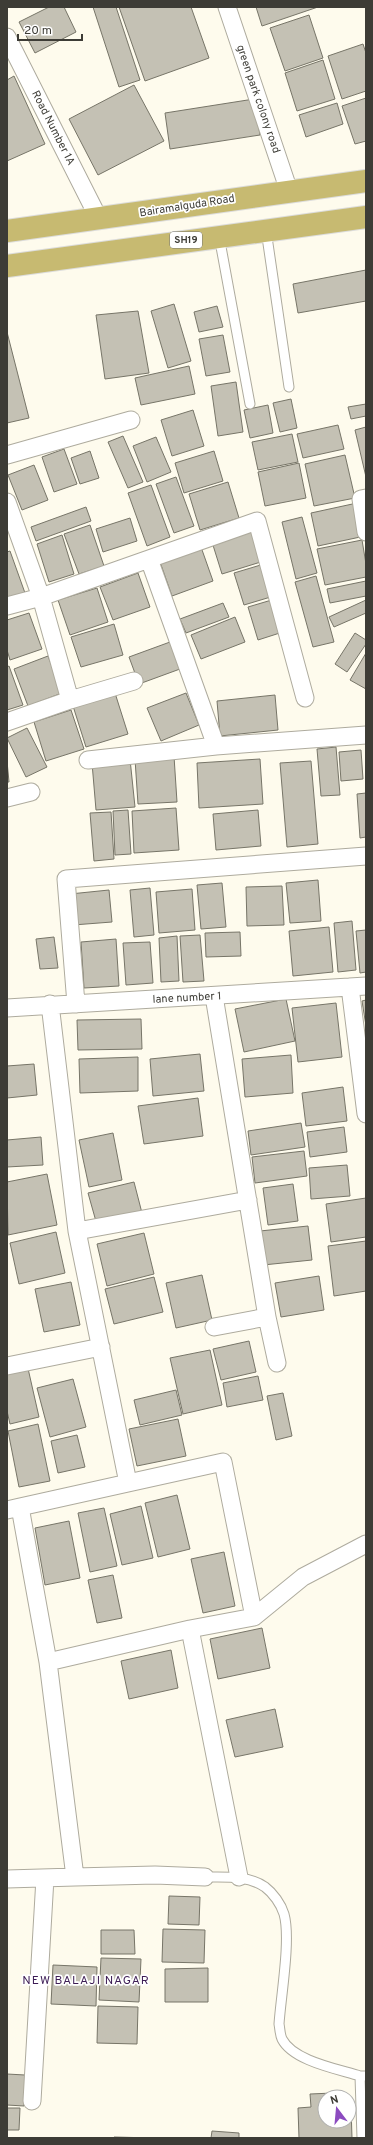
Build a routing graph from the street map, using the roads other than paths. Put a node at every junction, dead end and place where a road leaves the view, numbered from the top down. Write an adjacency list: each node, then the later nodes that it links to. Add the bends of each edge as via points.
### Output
1 (227, 7): 4 (street, green park colony road)
2 (7, 37): 6 (street, Road Number 1A)
3 (366, 181): 4 (main road, Bairamalguda Road)
4 (289, 191): 6 (main road, Bairamalguda Road)
5 (366, 217): 8 (main road, SH19)
6 (99, 219): 7 (main road, Bairamalguda Road)
7 (8, 229)
8 (266, 230): 9 (main road, SH19); 11 (lane)
9 (219, 236): 10 (main road, SH19); 12 (lane)
10 (7, 266)
11 (289, 387)
12 (250, 404)
13 (131, 420): 14 (street)
14 (7, 455)
15 (366, 498): 17 (street, via 361,499)
16 (7, 502): 19 (street)
17 (366, 532)
18 (150, 559): 19 (street); 22 (street, via 257,521); 26 (street)
19 (41, 597): 20 (street); 23 (street)
20 (7, 606)
21 (134, 681): 23 (street)
22 (305, 698)
23 (70, 700): 24 (street)
24 (7, 722)
25 (366, 735): 26 (street)
26 (216, 746): 27 (street)
27 (88, 760)
28 (31, 792): 29 (street)
29 (7, 798)
30 (366, 856): 34 (street, via 66,879)
31 (358, 987): 32 (street, lane number 1); 36 (street)
32 (214, 996): 34 (street, lane number 1); 37 (street)
33 (50, 1004): 34 (street, lane number 1); 35 (street, lane number 1); 38 (street)
34 (76, 1004)
35 (7, 1008)
36 (366, 1114)
37 (248, 1200): 38 (street); 39 (street)
38 (77, 1231): 41 (street)
39 (267, 1317): 40 (street); 42 (street)
40 (214, 1327)
41 (101, 1347): 43 (street); 44 (street)
42 (277, 1363)
43 (7, 1366)
44 (128, 1483): 45 (street); 47 (street, via 223,1462)
45 (14, 1508): 49 (street)
46 (366, 1544): 47 (street, via 303,1577)
47 (254, 1616): 48 (street)
48 (190, 1629): 49 (street); 53 (street)
49 (48, 1662): 50 (street)
50 (75, 1877): 51 (street); 52 (street)
51 (205, 1877): 53 (lane)
52 (45, 1878): 54 (street); 56 (street)
53 (239, 1878): 55 (lane, via 265,1887 278,1901 284,1913 287,1930 279,2024 282,2038 292,2050 312,2061)
54 (7, 1880)
55 (363, 2076): 57 (lane)
56 (32, 2101)
57 (362, 2138)

